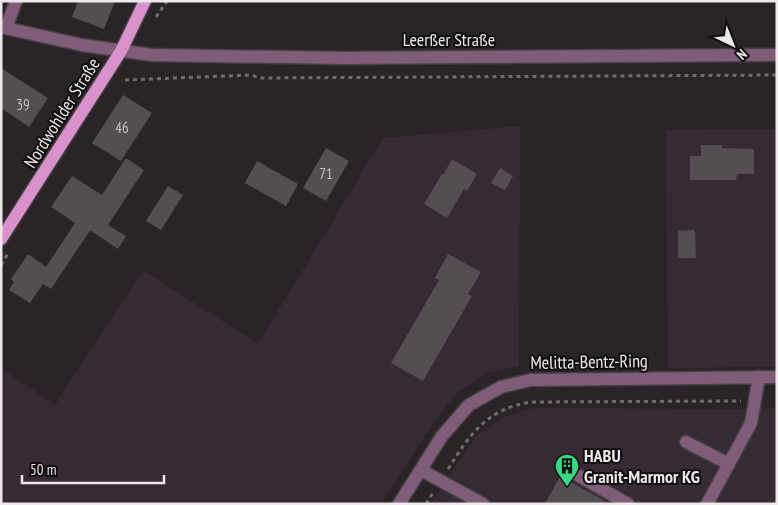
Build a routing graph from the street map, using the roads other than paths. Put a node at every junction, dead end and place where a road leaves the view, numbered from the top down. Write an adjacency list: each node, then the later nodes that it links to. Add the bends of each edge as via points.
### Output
1 (16, 1): 3 (street)
2 (145, 1): 4 (main road, Nordwohlder Straße)
3 (4, 28): 4 (street, Leerßer Straße)
4 (121, 51): 5 (street, Leerßer Straße, via 152,55 343,58); 6 (main road, Nordwohlder Straße)
5 (777, 55)
6 (1, 240)
7 (758, 377): 8 (street, Melitta-Bentz-Ring); 10 (street, via 751,423); 11 (street, Melitta-Bentz-Ring, via 530,380 501,387 469,405 442,436)
8 (777, 377)
9 (686, 442): 10 (street)
10 (729, 464): 16 (street)
11 (420, 470): 13 (street, Melitta-Bentz-Ring); 14 (street)
12 (579, 476): 15 (street)
13 (399, 504)
14 (483, 504)
15 (628, 504)
16 (707, 504)

